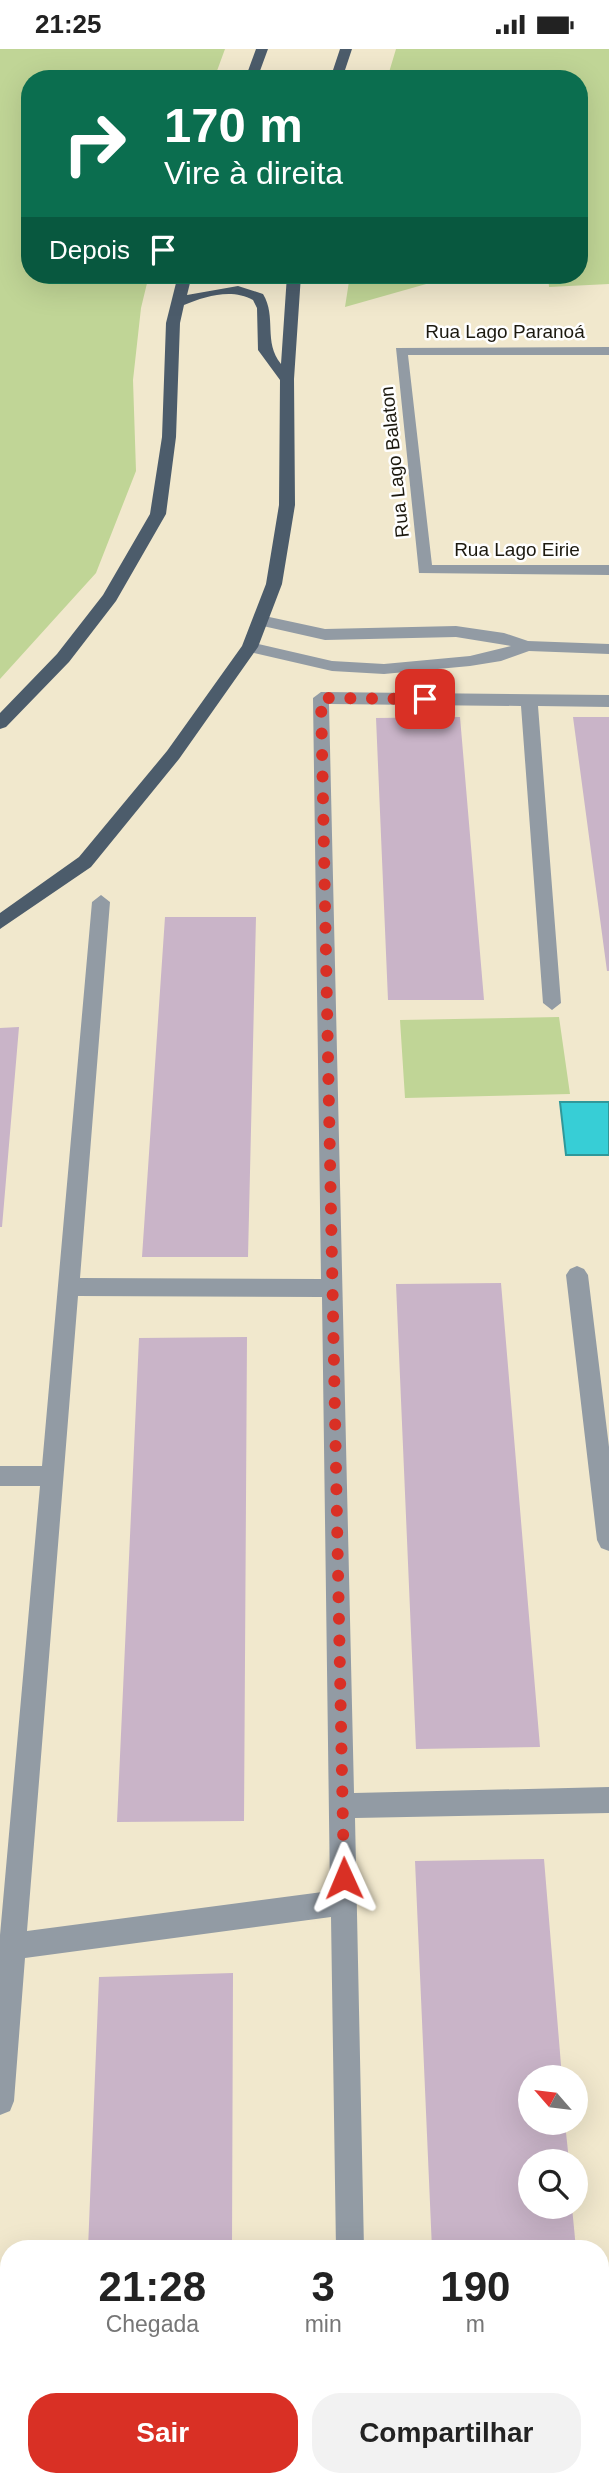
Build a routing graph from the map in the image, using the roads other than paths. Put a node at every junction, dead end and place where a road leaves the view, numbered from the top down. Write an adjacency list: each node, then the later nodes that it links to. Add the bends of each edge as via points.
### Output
1 (262, 49): 3 (main road)
2 (346, 49): 4 (main road)
3 (254, 70)
4 (339, 70)
5 (183, 284): 7 (main road)
6 (293, 284): 10 (main road)
7 (178, 303): 10 (main road, via 218,290 257,297 263,305 262,347); 19 (main road, via 173,323 169,437 158,513 110,597 63,658)
8 (401, 351): 9 (street, Rua Lago Paranoá); 12 (street, Rua Lago Balaton)
9 (609, 351)
10 (287, 379): 13 (main road, via 287,505 274,584)
11 (609, 569): 12 (street, Rua Lago Eirie)
12 (425, 570)
13 (260, 620): 14 (street, via 332,635 470,632); 15 (main road)
14 (527, 646): 15 (street, via 470,661 384,669 332,666); 16 (street)
15 (250, 647): 21 (main road, via 212,704 85,862)
16 (609, 649)
17 (529, 700): 18 (street); 22 (street); 25 (street, via 321,698)
18 (609, 701)
19 (0, 723)
20 (102, 902): 24 (street)
21 (0, 922)
22 (552, 1003)
23 (577, 1275): 28 (street)
24 (69, 1287): 25 (street); 27 (street)
25 (333, 1288): 30 (street)
26 (0, 1476): 27 (street)
27 (54, 1476): 32 (street)
28 (609, 1539)
29 (609, 1800): 30 (street)
30 (343, 1806): 31 (street)
31 (344, 1902): 32 (street); 34 (street)
32 (6, 1947): 33 (street)
33 (0, 2101)
34 (350, 2240)

